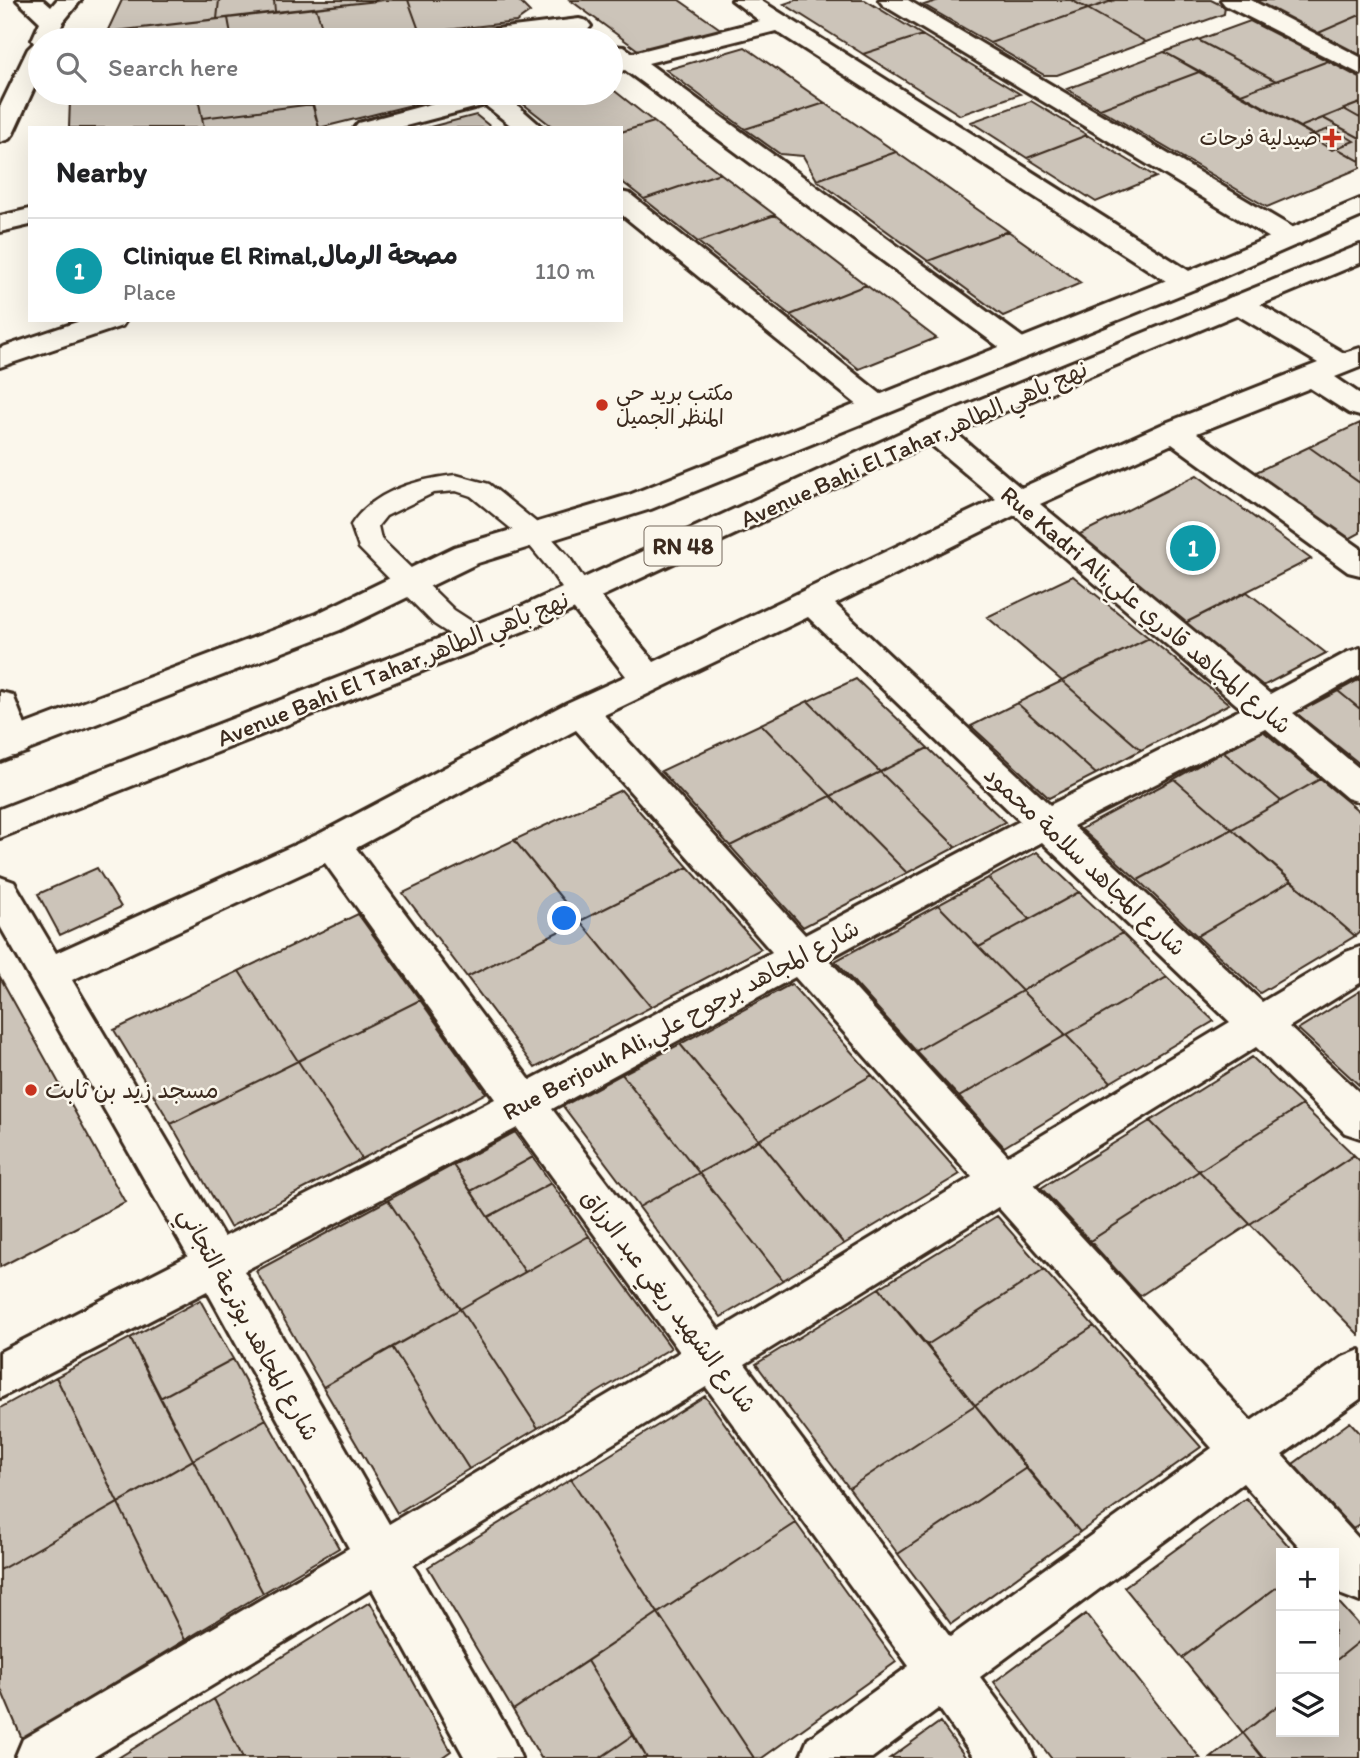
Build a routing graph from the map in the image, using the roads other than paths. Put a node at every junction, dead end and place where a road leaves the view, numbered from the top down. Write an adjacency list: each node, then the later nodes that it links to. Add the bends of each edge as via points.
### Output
1 (29, 0): 9 (street)
2 (69, 0): 10 (street)
3 (744, 0): 7 (street)
4 (891, 0): 26 (street)
5 (1233, 0): 15 (street)
6 (557, 9): 8 (street)
7 (779, 23): 13 (street); 28 (street)
8 (579, 26): 11 (street); 12 (street)
9 (46, 28)
10 (50, 28)
11 (562, 28)
12 (582, 28)
13 (623, 58)
14 (623, 63): 31 (street)
15 (1360, 67)
16 (28, 98): 21 (street)
17 (453, 105): 19 (street)
18 (506, 105): 20 (street)
19 (374, 126)
20 (528, 126)
21 (0, 134)
22 (623, 202): 34 (street)
23 (1360, 207): 26 (street, Avenue Bahi El Tahar,نهج باهي الطاهر / RN 48)
24 (28, 218): 25 (street)
25 (0, 225)
26 (1290, 238): 28 (street, Avenue Bahi El Tahar,نهج باهي الطاهر / RN 48)
27 (1360, 253): 29 (street, Avenue Bahi El Tahar,نهج باهي الطاهر / RN 48)
28 (1186, 282): 31 (street, Avenue Bahi El Tahar,نهج باهي الطاهر / RN 48)
29 (1239, 304): 33 (street); 36 (street, Avenue Bahi El Tahar,نهج باهي الطاهر / RN 48)
30 (106, 322): 32 (street)
31 (1020, 349): 34 (street, Avenue Bahi El Tahar,نهج باهي الطاهر / RN 48)
32 (0, 358)
33 (1337, 365): 35 (street); 37 (street)
34 (876, 405): 39 (street, Avenue Bahi El Tahar,نهج باهي الطاهر / RN 48, via 640,502)
35 (1360, 407)
36 (933, 430): 38 (street, Rue Kadri Ali,شارع المجاهد قادري علي); 42 (street, Avenue Bahi El Tahar,نهج باهي الطاهر / RN 48)
37 (1174, 431): 38 (street); 40 (street)
38 (1016, 502): 43 (street); 49 (street, Rue Kadri Ali,شارع المجاهد قادري علي)
39 (533, 533): 41 (street, Avenue Bahi El Tahar,نهج باهي الطاهر / RN 48, via 466,555); 41 (lane, via 480,490 456,483 428,486 377,510 364,525 368,542); 42 (lane)
40 (1354, 553)
41 (408, 583): 44 (lane, via 444,617); 50 (street, Avenue Bahi El Tahar,نهج باهي الطاهر / RN 48, via 328,622)
42 (580, 594): 44 (street, Avenue Bahi El Tahar,نهج باهي الطاهر / RN 48); 46 (street)
43 (811, 601): 46 (street); 53 (street, شارع المجاهد سلامة محمود)
44 (475, 637): 52 (street, Avenue Bahi El Tahar,نهج باهي الطاهر / RN 48)
45 (1360, 660): 49 (street, Rue Berjouh Ali,شارع المجاهد برجوح علي)
46 (647, 678): 48 (street)
47 (0, 704): 50 (street)
48 (580, 712): 54 (street); 56 (street)
49 (1267, 712): 51 (street, Rue Kadri Ali,شارع المجاهد قادري علي); 53 (street, Rue Berjouh Ali,شارع المجاهد برجوح علي)
50 (7, 746)
51 (1360, 789)
52 (0, 824)
53 (1045, 824): 56 (street, Rue Berjouh Ali,شارع المجاهد برجوح علي); 59 (street, شارع المجاهد سلامة محمود)
54 (332, 844): 58 (street); 60 (street, شارع الشهيد ريغي عبد الرزاق)
55 (0, 892): 58 (street, شارع المجاهد بوترعة التجاني)
56 (799, 957): 60 (street, Rue Berjouh Ali,شارع المجاهد برجوح علي); 62 (street)
57 (1360, 963): 59 (street)
58 (48, 974): 63 (street, شارع المجاهد بوترعة التجاني)
59 (1258, 1024): 61 (street, شارع المجاهد سلامة محمود); 62 (street)
60 (522, 1105): 63 (street, Rue Berjouh Ali,شارع المجاهد برجوح علي); 64 (street, شارع الشهيد ريغي عبد الرزاق)
61 (1360, 1121)
62 (1003, 1183): 64 (street); 67 (street)
63 (216, 1264): 66 (street, Rue Berjouh Ali,شارع المجاهد برجوح علي); 68 (street, شارع المجاهد بوترعة التجاني)
64 (713, 1358): 68 (street); 70 (street, شارع الشهيد ريغي عبد الرزاق)
65 (1360, 1371): 67 (street)
66 (0, 1376)
67 (1247, 1451): 69 (street); 70 (street)
68 (380, 1557): 71 (street); 72 (street, شارع المجاهد بوترعة التجاني)
69 (1360, 1577)
70 (945, 1672): 73 (street); 74 (street, شارع الشهيد ريغي عبد الرزاق)
71 (42, 1758)
72 (494, 1758)
73 (827, 1758)
74 (1007, 1758)

